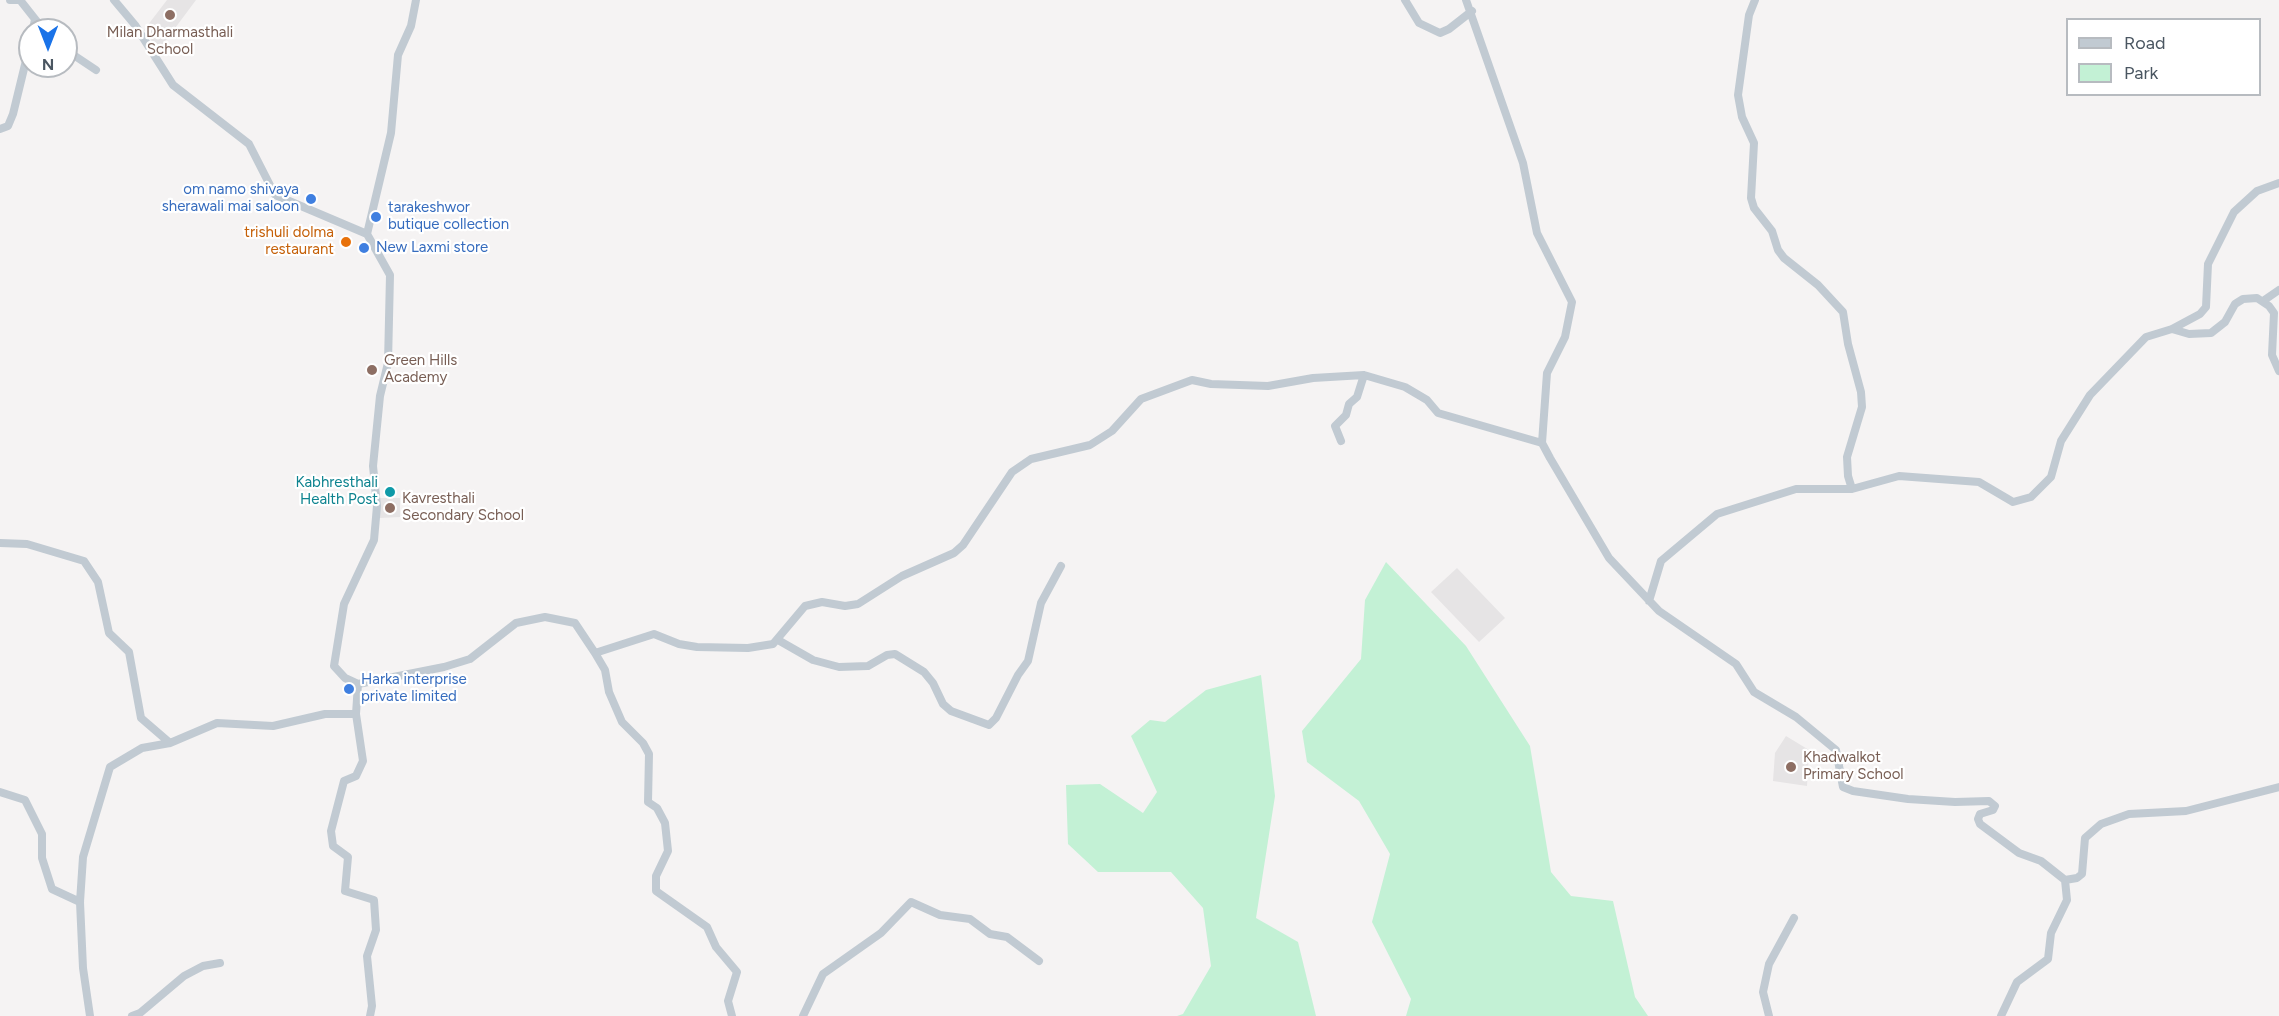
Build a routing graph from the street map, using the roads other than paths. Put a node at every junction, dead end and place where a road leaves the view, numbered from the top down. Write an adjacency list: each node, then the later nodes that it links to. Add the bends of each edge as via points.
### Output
1 (10, 0): 2 (street)
2 (20, 0): 9 (street)
3 (114, 0): 15 (street, via 173,85 249,144 275,195)
4 (416, 0): 15 (street, via 411,26 398,55 391,132)
5 (1405, 0): 8 (street, via 1419,23 1440,33)
6 (1466, 0): 8 (street)
7 (1755, 0): 23 (street, via 1749,15 1738,94 1742,117 1754,143 1751,198 1784,258 1818,285 1843,312 1862,407 1847,457)
8 (1472, 11): 22 (street, via 1523,163 1537,233 1572,302 1565,338 1547,373)
9 (34, 18)
10 (78, 58): 11 (street)
11 (96, 70)
12 (22, 78): 13 (street, via 8,126)
13 (0, 129)
14 (2279, 183): 18 (street, via 2256,191 2234,212 2208,264 2206,307)
15 (367, 234): 29 (street, via 390,275 388,363 380,396 373,466 378,506 374,540 344,604 334,666)
16 (2279, 291): 17 (street)
17 (2263, 301): 18 (street, via 2250,298 2235,304 2225,322 2211,333 2189,334); 19 (street, via 2274,313 2272,355)
18 (2172, 329): 23 (street, via 2146,338 2090,395 2061,441 2051,477 2031,497 2013,502 1979,482 1899,476)
19 (2279, 371)
20 (1364, 375): 21 (street, via 1357,397 1335,426); 22 (street, via 1405,387 1438,413); 27 (street, via 1268,386 1192,380 1141,399 1112,431 1090,445 1031,459 1012,471 954,553 902,576 858,604 822,602 805,606)
21 (1341, 441)
22 (1542, 443): 26 (street, via 1609,558)
23 (1852, 489): 26 (street, via 1796,489 1717,514 1661,561)
24 (0, 543): 31 (street, via 27,544 84,561 98,582 109,633 129,652 141,718)
25 (1061, 566): 27 (street, via 1041,603 1028,661 996,718 988,725 951,711 924,672 895,654 868,666 839,667 813,660)
26 (1649, 601): 34 (street, via 1736,664 1754,692 1796,717 1836,750 1843,787 1908,799 1989,801 1995,806 1980,814 1980,824 2019,853 2042,861)
27 (778, 640): 28 (street, via 764,646 697,647 650,634)
28 (595, 653): 29 (street, via 575,623 545,617 516,623 470,659); 42 (street, via 605,670 622,723 649,754 648,802 657,808 665,823 668,851 656,876 656,891 707,927 716,947 737,972 728,1001)
29 (358, 684): 30 (street)
30 (356, 714): 31 (street, via 325,714 273,726 217,723); 41 (street, via 363,761 356,776 344,781 331,831 333,846 348,857 345,891 374,900 376,930 367,956)
31 (170, 743): 35 (street, via 142,748 110,767 83,857)
32 (2279, 788): 34 (street, via 2186,811 2128,814 2101,824 2085,838 2082,874)
33 (0, 792): 35 (street, via 25,800 42,834 42,858 52,889)
34 (2065, 880): 45 (street, via 2067,900 2051,933 2048,960 2017,982)
35 (80, 902): 39 (street)
36 (1794, 918): 44 (street, via 1769,964 1763,992)
37 (1039, 961): 43 (street, via 1007,938 990,934 970,919 940,915 911,902 881,933 823,974)
38 (220, 963): 40 (street, via 184,976)
39 (90, 1016)
40 (132, 1016)
41 (370, 1016)
42 (732, 1016)
43 (803, 1016)
44 (1769, 1016)
45 (2001, 1016)

